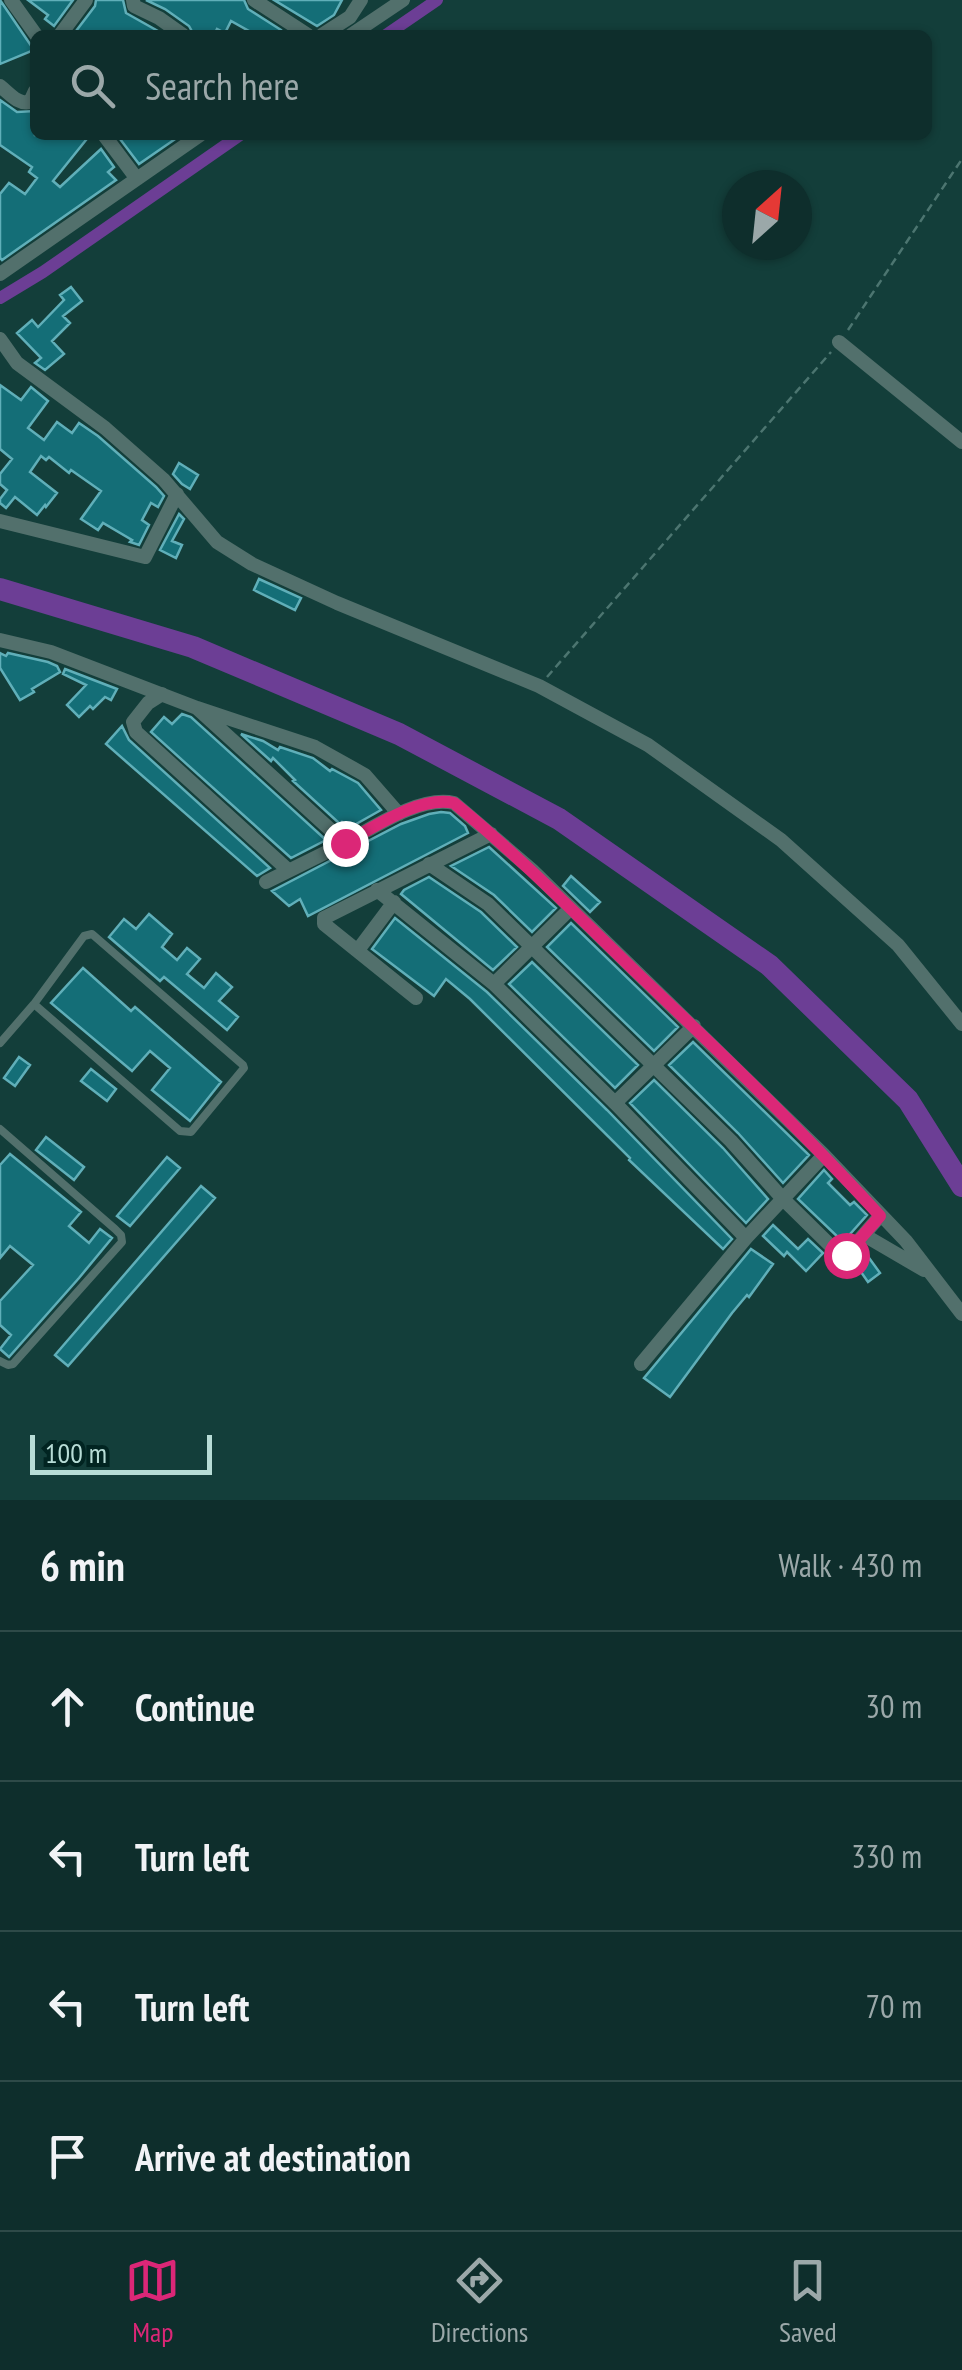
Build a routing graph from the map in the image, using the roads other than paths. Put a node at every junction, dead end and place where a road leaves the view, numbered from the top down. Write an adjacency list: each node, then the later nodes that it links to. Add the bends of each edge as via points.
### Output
1 (11, 0): 8 (street)
2 (86, 0): 9 (street)
3 (133, 0): 10 (street)
4 (254, 0): 11 (street)
5 (361, 0): 7 (street)
6 (403, 0): 7 (street)
7 (352, 28)
8 (32, 30)
9 (64, 30)
10 (176, 30)
11 (300, 30)
12 (0, 86): 13 (street)
13 (30, 102)
14 (108, 140): 16 (street)
15 (193, 140): 16 (street)
16 (137, 179): 17 (street)
17 (0, 274)
18 (0, 339): 21 (street, via 17,363 105,428)
19 (839, 342): 20 (street)
20 (962, 442)
21 (177, 494): 22 (street, via 145,557); 40 (street, via 218,542 252,564 539,686 648,745 781,840 898,944)
22 (0, 521)
23 (0, 640): 24 (street)
24 (162, 694): 25 (street); 30 (street, via 133,722 136,732)
25 (198, 708): 26 (street, via 339,760 365,775); 28 (street)
26 (399, 814): 27 (street, via 448,801); 28 (street)
27 (492, 834): 29 (street); 34 (street)
28 (345, 843): 30 (street)
29 (429, 864): 32 (street); 35 (street, via 488,904)
30 (288, 870): 31 (street)
31 (266, 882)
32 (377, 890): 33 (street); 36 (street, via 324,918)
33 (394, 902): 36 (street); 37 (street)
34 (571, 908): 35 (street); 41 (street)
35 (532, 946): 37 (street); 44 (street)
36 (358, 950): 38 (street)
37 (494, 984): 45 (street)
38 (416, 998)
39 (34, 1004): 39 (lane, via 180,1131 191,1132 244,1068 92,934); 42 (lane)
40 (962, 1024)
41 (694, 1026): 44 (street); 47 (street)
42 (4, 1031): 43 (lane)
43 (0, 1043)
44 (654, 1065): 45 (street); 48 (street)
45 (615, 1104): 51 (street)
46 (0, 1128): 54 (lane, via 121,1234 122,1242 13,1364)
47 (824, 1155): 48 (street); 49 (street)
48 (783, 1198): 50 (street, via 842,1256); 51 (street)
49 (880, 1216): 50 (street); 52 (street)
50 (864, 1235): 52 (street)
51 (746, 1238): 55 (street)
52 (933, 1275): 53 (street)
53 (962, 1314)
54 (0, 1361)
55 (641, 1364)

